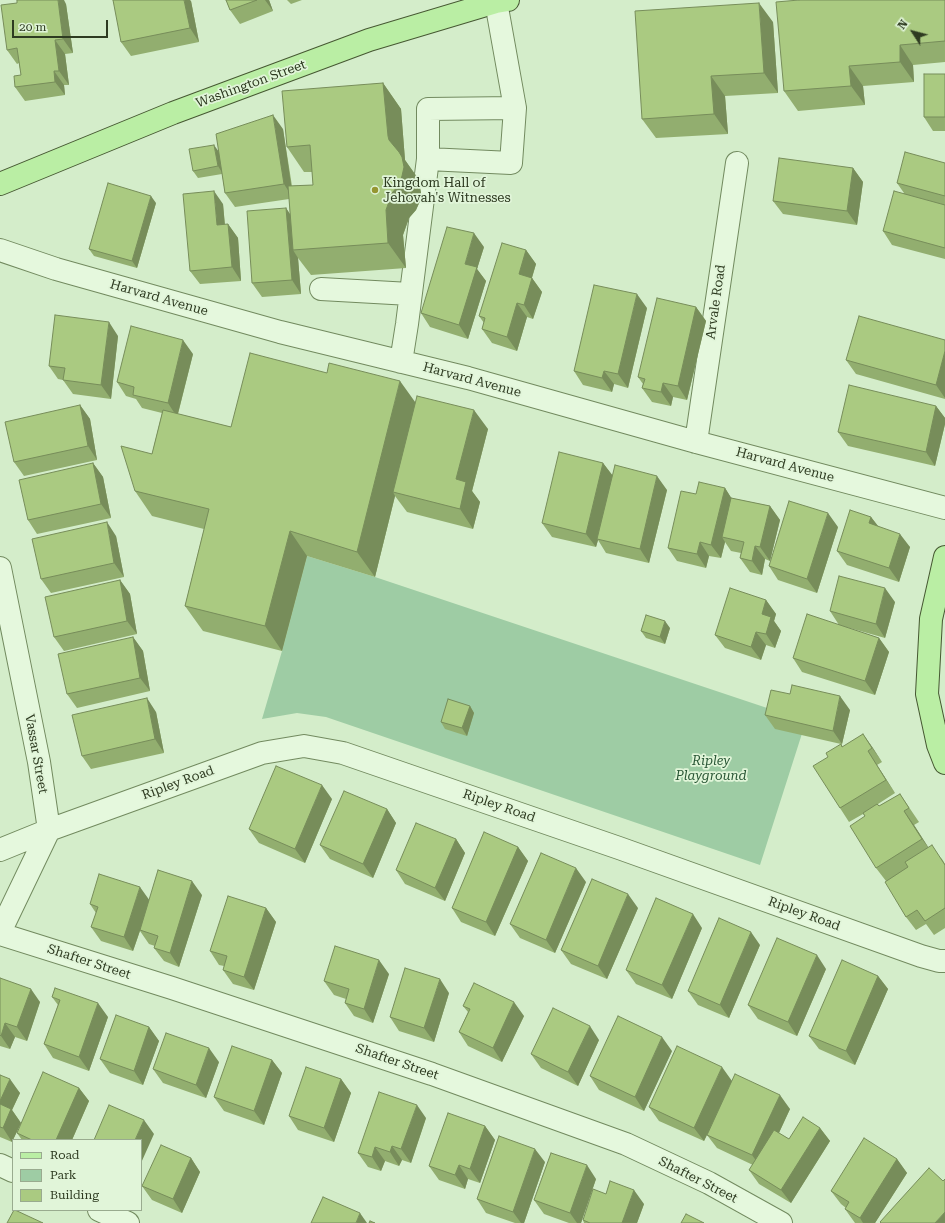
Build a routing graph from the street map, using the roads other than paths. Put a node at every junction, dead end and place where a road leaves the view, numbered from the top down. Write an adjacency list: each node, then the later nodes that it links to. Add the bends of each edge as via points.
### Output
1 (502, 1): 2 (street); 5 (main road, Washington Street, via 369,40 173,113)
2 (515, 108): 3 (street, via 428,109); 3 (street, via 511,163)
3 (428, 159): 8 (street)
4 (737, 163): 10 (street, Arvale Road)
5 (0, 184)
6 (0, 250): 9 (street, Harvard Avenue, via 56,269 280,332)
7 (321, 289): 8 (street)
8 (410, 294): 9 (street)
9 (401, 362): 10 (street, Harvard Avenue, via 468,378)
10 (696, 442): 11 (street, Harvard Avenue)
11 (945, 508)
12 (945, 557): 14 (main road)
13 (0, 568): 16 (street, Vassar Street, via 39,762)
14 (941, 596): 15 (main road, via 931,619 927,694 938,745)
15 (945, 763)
16 (49, 830): 17 (street, Ripley Road); 18 (street); 19 (street, Ripley Road, via 262,753 304,746 343,753 921,956)
17 (0, 850)
18 (0, 933): 24 (street, Shafter Street, via 432,1074 626,1144 709,1184)
19 (945, 961)
20 (0, 1165): 21 (street)
21 (12, 1171)
22 (101, 1211): 23 (street)
23 (128, 1223)
24 (781, 1223)

